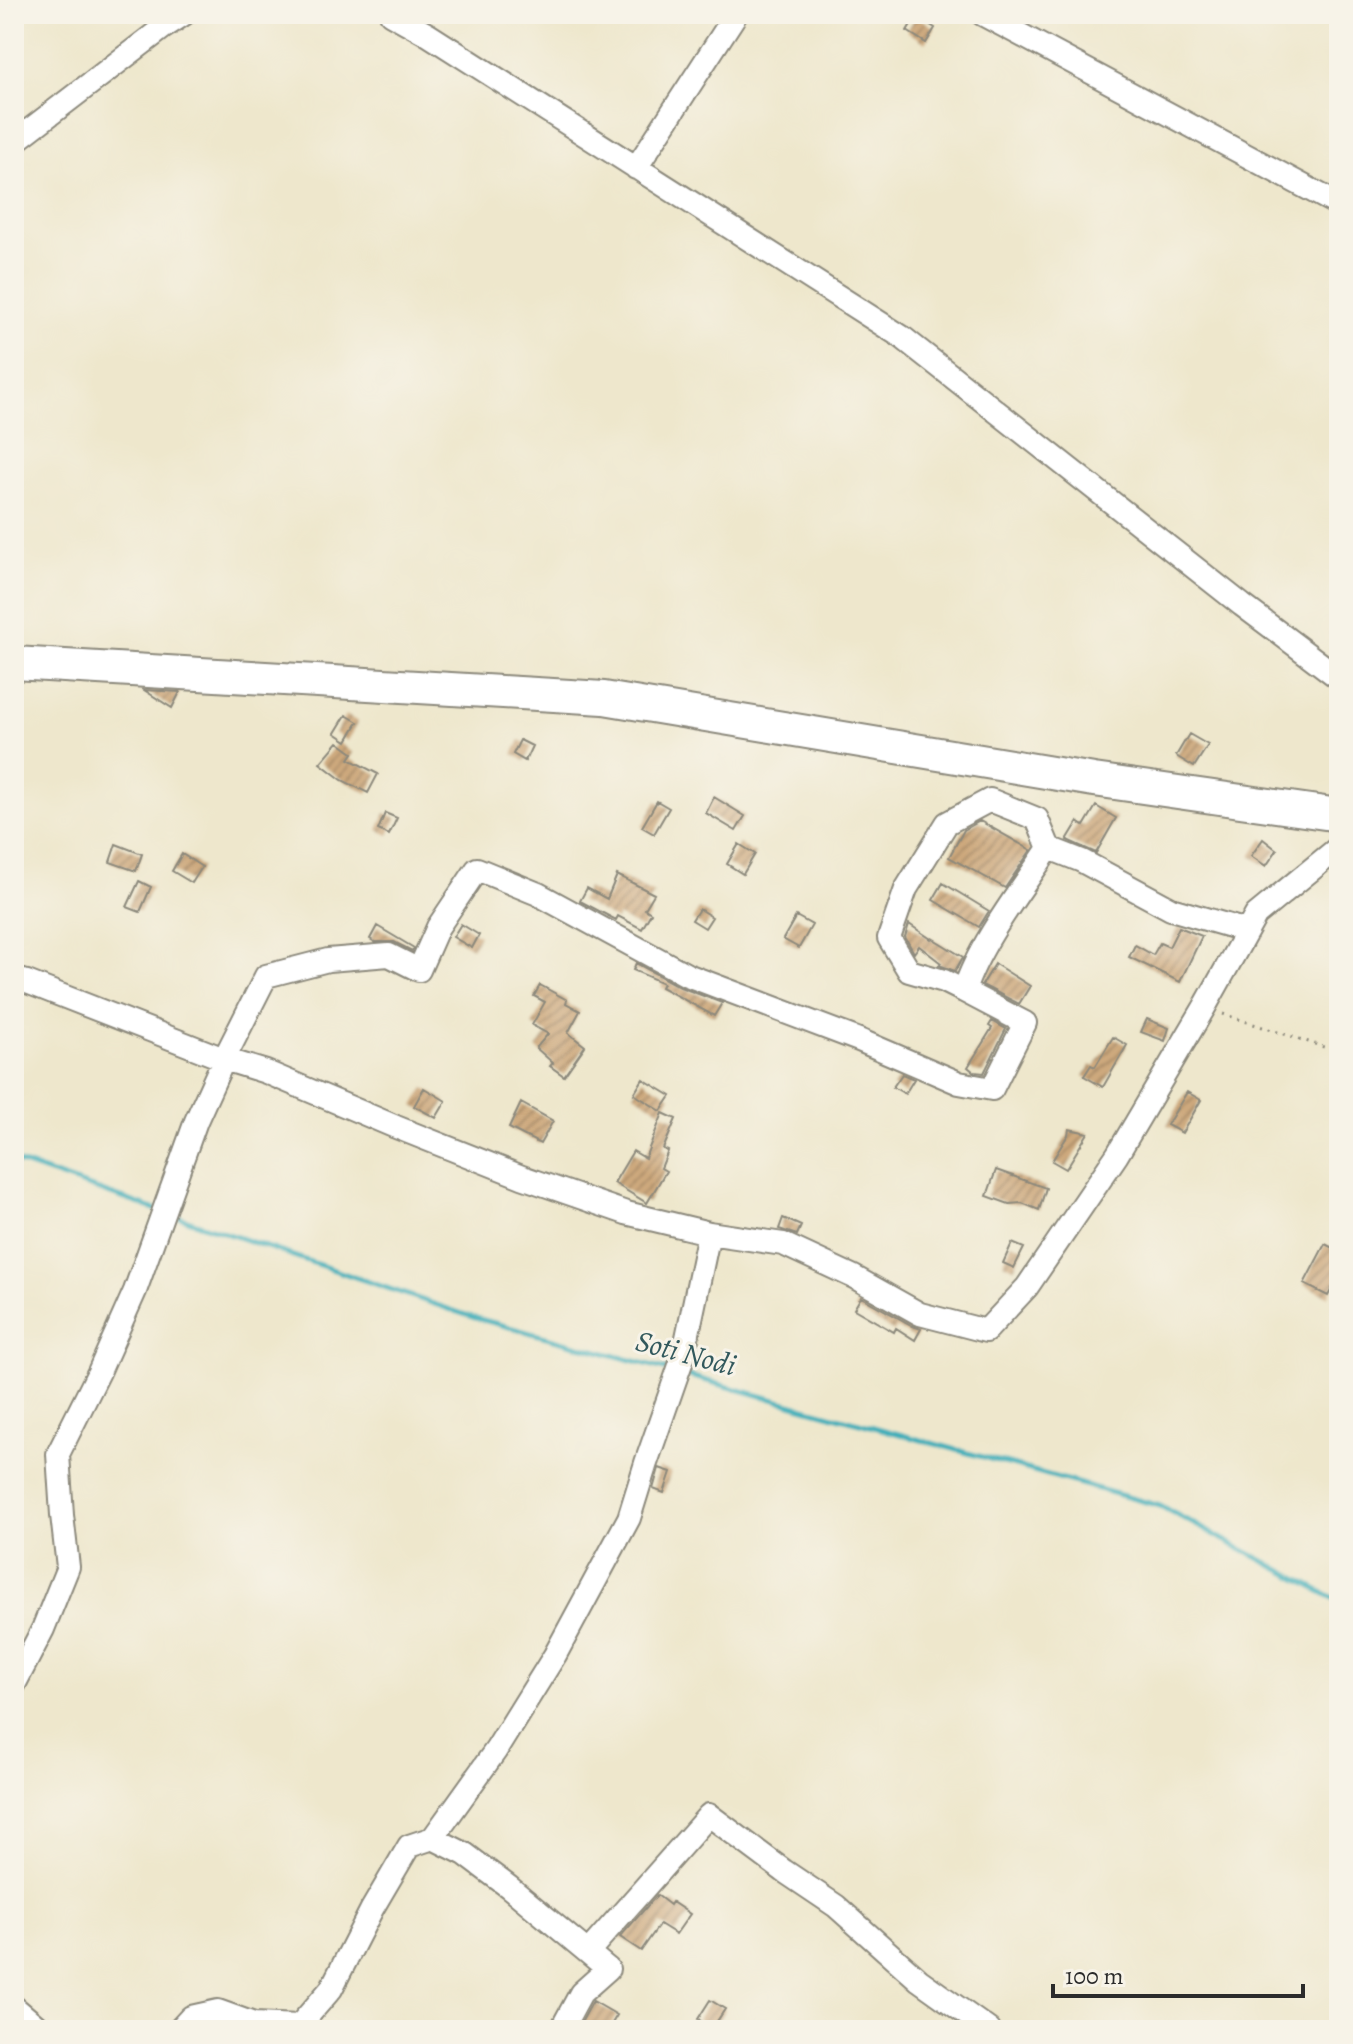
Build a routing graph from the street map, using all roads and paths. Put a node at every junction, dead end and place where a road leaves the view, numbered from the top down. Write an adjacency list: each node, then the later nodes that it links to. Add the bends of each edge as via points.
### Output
1 (184, 14): 5 (street)
2 (391, 14): 6 (street)
3 (736, 14): 6 (street)
4 (982, 14): 7 (street)
5 (14, 142)
6 (636, 168): 9 (street, via 902,337)
7 (1339, 205)
8 (14, 663): 10 (highway, via 604,698)
9 (1339, 678)
10 (1339, 815)
11 (1339, 847): 13 (street, via 1256,915)
12 (1049, 848): 13 (street, via 1171,909); 15 (street, via 1002,919); 15 (street, via 1037,819 990,800 947,823 906,889 889,938 909,971)
13 (1247, 931): 16 (street)
14 (14, 979): 18 (street)
15 (964, 991): 18 (street, via 1025,1023 992,1089 959,1083 687,975 538,894 477,869 438,927 419,970 389,955 328,960 266,976)
16 (1204, 1008): 17 (path); 19 (street, via 1117,1155 1027,1287 986,1331 920,1314 783,1244)
17 (1339, 1052)
18 (224, 1059): 19 (street, via 522,1177 626,1213); 20 (street, via 135,1291 58,1454 68,1567)
19 (709, 1233): 21 (street, via 683,1357 629,1518 555,1655)
20 (14, 1685)
21 (433, 1838): 22 (street, via 465,1854); 25 (street, via 409,1846 331,1989 299,2026 254,2024 218,2011 191,2017)
22 (588, 1952): 26 (street, via 608,1969 581,1993); 27 (street, via 709,1815 836,1906 919,1980)
23 (14, 2007): 24 (street)
24 (41, 2030)
25 (179, 2030)
26 (561, 2030)
27 (989, 2030)

